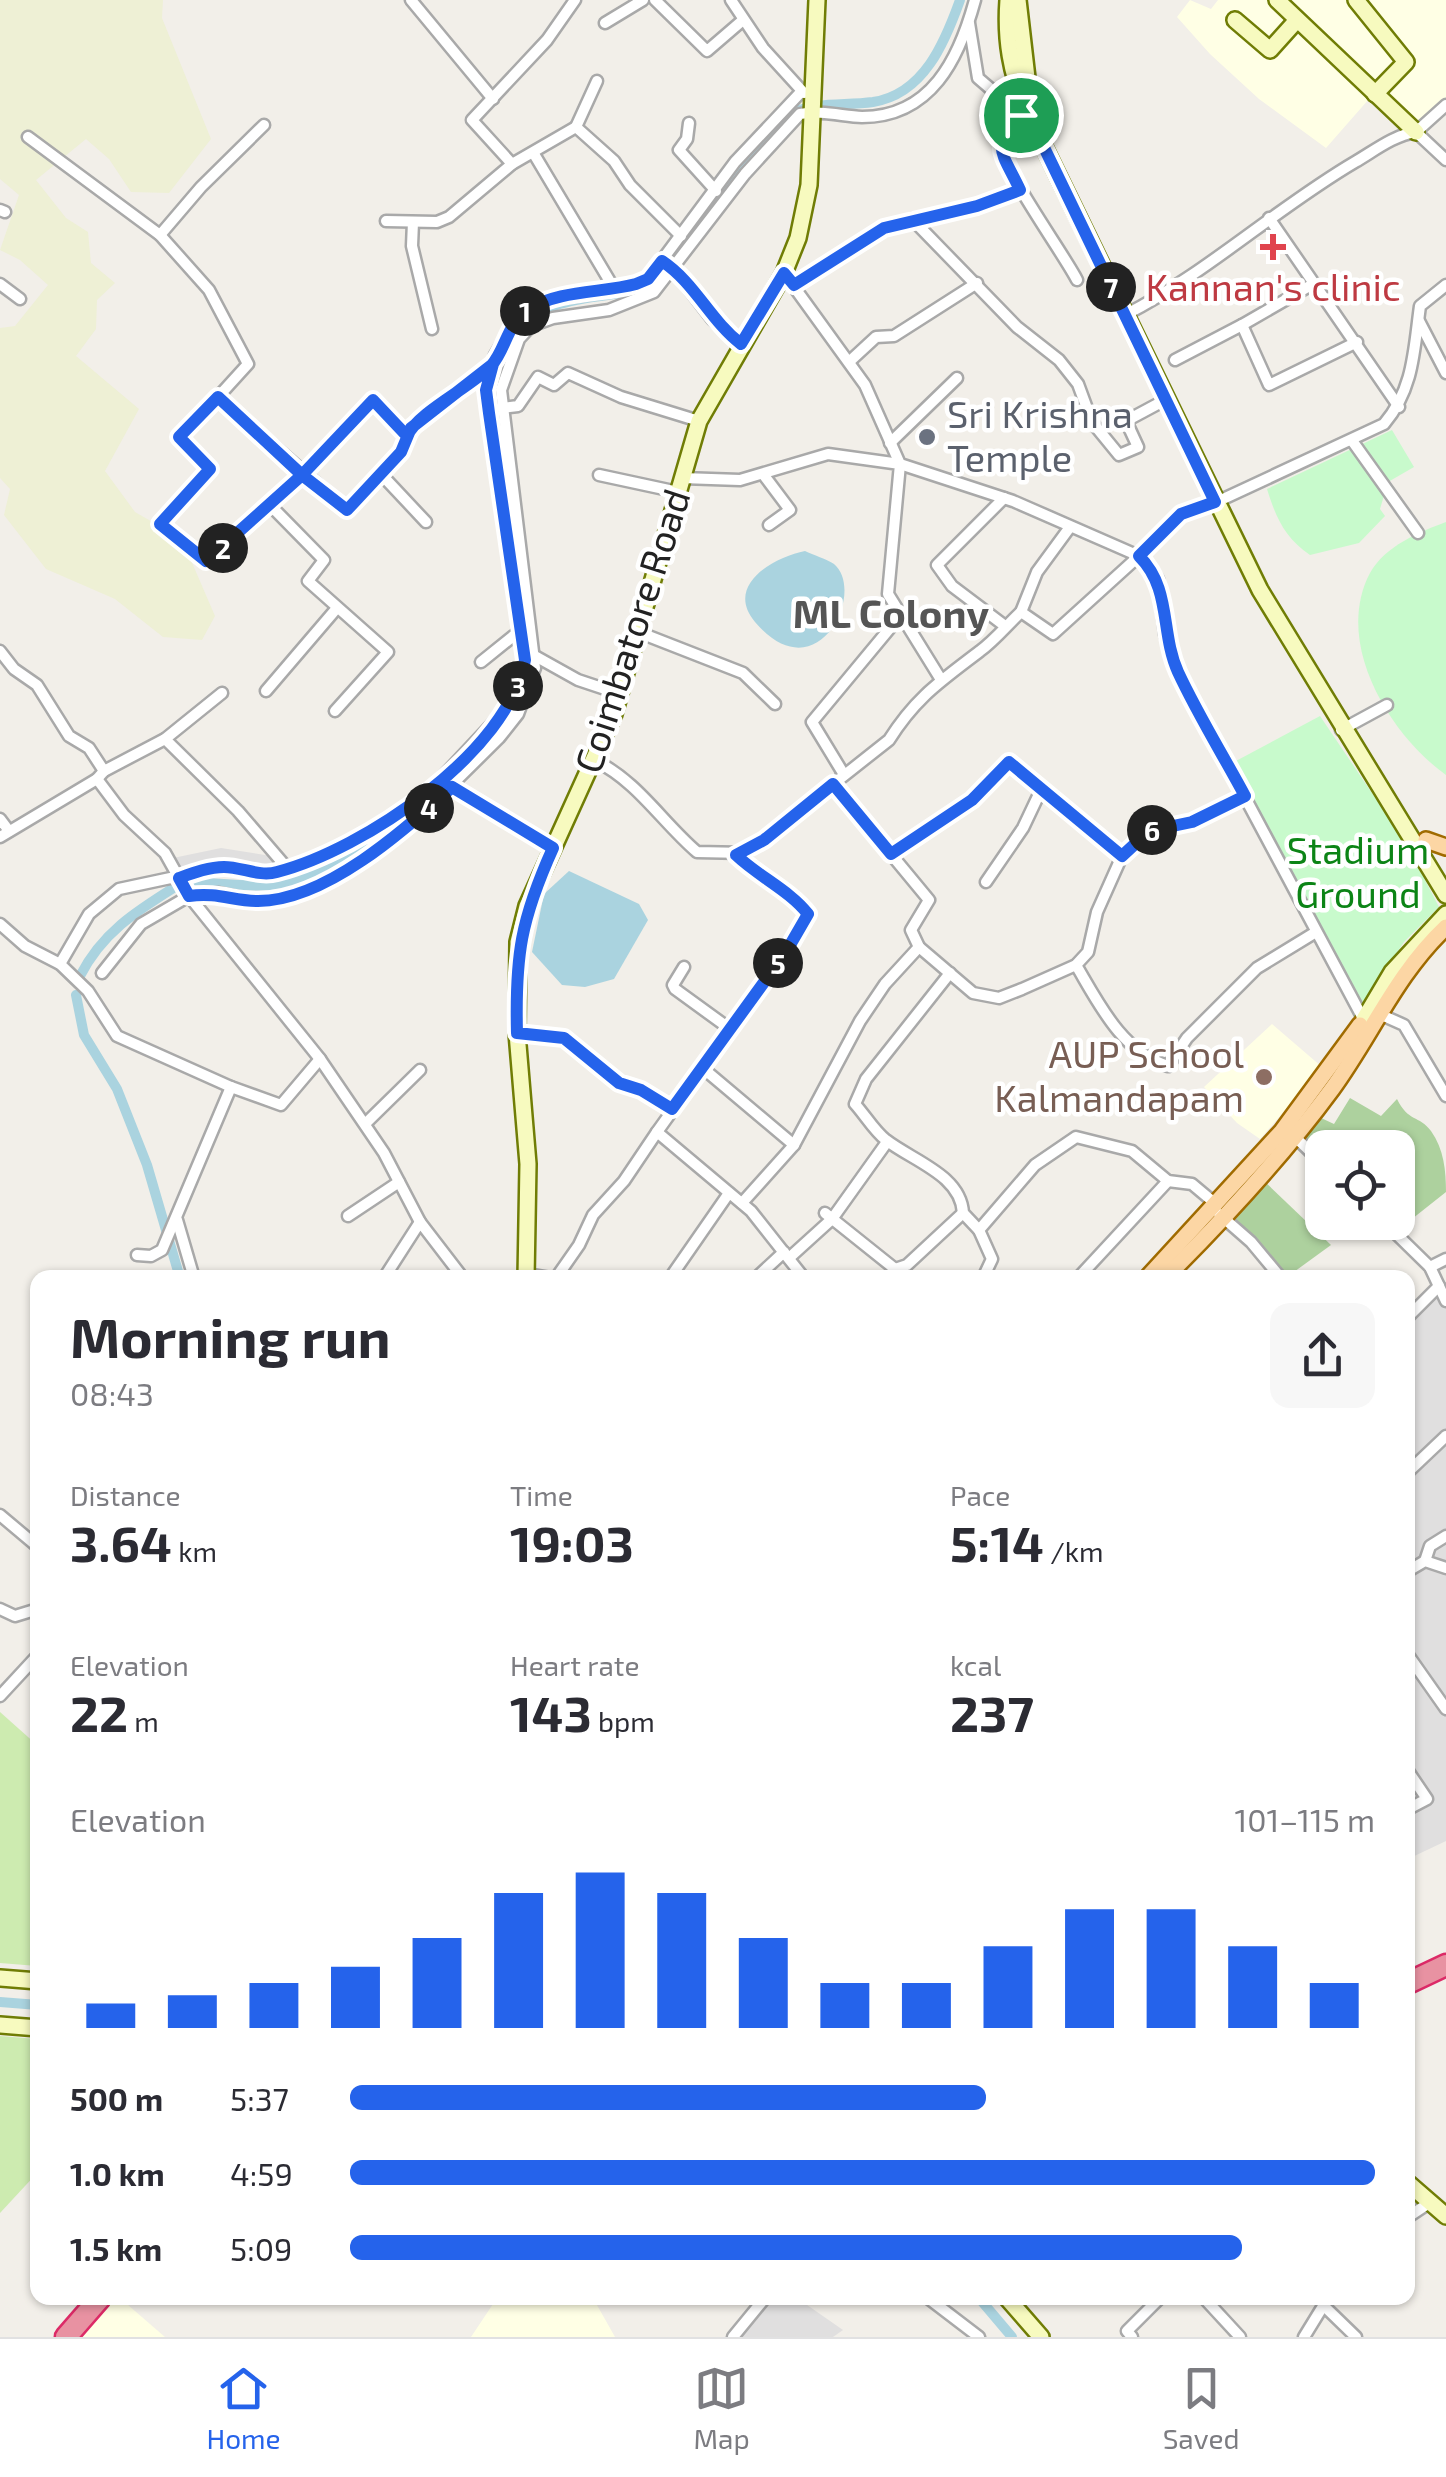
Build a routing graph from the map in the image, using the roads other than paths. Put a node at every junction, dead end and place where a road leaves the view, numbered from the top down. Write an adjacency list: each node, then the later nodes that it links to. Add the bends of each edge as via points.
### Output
1 (412, 0): 19 (street)
2 (574, 0): 19 (street, via 548,40)
3 (643, 0): 16 (street)
4 (655, 0): 12 (street, via 707,52)
5 (732, 0): 12 (street)
6 (816, 0): 20 (street, Coimbatore Road)
7 (975, 0): 15 (street)
8 (1008, 0): 22 (street, via 1006,32)
9 (1018, 0): 48 (street, via 1032,104)
10 (1277, 0): 14 (street)
11 (1359, 1): 18 (street, via 1406,62)
12 (744, 20): 20 (street)
13 (1235, 20): 14 (street, via 1270,50)
14 (1298, 20): 18 (street)
15 (969, 22): 20 (street, via 942,80 903,111 858,117); 22 (street, via 978,78)
16 (605, 23)
17 (596, 81): 25 (street)
18 (1375, 94): 26 (street)
19 (493, 99): 30 (street, via 472,120)
20 (807, 100): 32 (street, via 734,162); 39 (street); 40 (street, Coimbatore Road, via 809,186)
21 (1446, 105): 26 (street)
22 (1024, 113): 31 (street, via 999,144); 48 (street)
23 (689, 123): 32 (street, via 679,150)
24 (264, 126): 37 (street)
25 (576, 127): 28 (street); 38 (street)
26 (1416, 132): 29 (street); 33 (street, via 1387,143)
27 (28, 137): 37 (street)
28 (534, 154): 30 (street); 46 (street)
29 (1446, 160)
30 (512, 164): 36 (street, via 449,216)
31 (1020, 190): 34 (street); 41 (street)
32 (716, 191): 38 (street)
33 (1269, 218): 44 (street); 48 (street)
34 (912, 219): 40 (street); 42 (street)
35 (386, 221): 36 (street)
36 (413, 222): 51 (street, via 412,246)
37 (160, 235): 59 (street, via 209,290 248,364)
38 (681, 236): 39 (street)
39 (668, 265): 46 (street); 53 (street); 62 (street, via 643,300 531,326 507,366)
40 (789, 279): 53 (street, Coimbatore Road); 55 (street)
41 (1077, 280)
42 (977, 283): 55 (street, via 894,336 876,338); 60 (street, via 1059,360 1078,384 1092,422 1119,455 1138,447 1126,420)
43 (0, 284): 47 (street)
44 (1313, 284): 50 (street); 52 (street)
45 (1446, 284): 49 (street, via 1420,306)
46 (615, 290): 56 (street, via 528,309)
47 (20, 299)
48 (1129, 313): 60 (street); 74 (street)
49 (1418, 319): 57 (street); 61 (street)
50 (1242, 325): 52 (street, via 1269,385); 54 (street)
51 (432, 328)
52 (1357, 342): 61 (street)
53 (741, 344): 63 (street, Coimbatore Road)
54 (1175, 360)
55 (850, 362): 66 (street)
56 (493, 364): 64 (street); 84 (street, via 486,390 508,563)
57 (1444, 370)
58 (957, 378): 66 (street)
59 (218, 397): 70 (street); 75 (street, via 179,437 210,469 160,524 206,561)
60 (1167, 399): 74 (street)
61 (1399, 407): 65 (street)
62 (502, 408): 63 (street, via 518,406 538,376 554,384 568,373); 84 (street)
63 (700, 421): 72 (street, Coimbatore Road)
64 (407, 436): 68 (street); 70 (street, via 373,400)
65 (1353, 442): 74 (street); 79 (street)
66 (890, 443): 67 (street)
67 (900, 464): 69 (street, via 828,454); 73 (street); 83 (street, via 888,594)
68 (380, 473): 70 (street, via 347,510); 76 (street)
69 (763, 474): 72 (street); 77 (street, via 790,510)
70 (302, 475): 75 (street)
71 (600, 475): 72 (street)
72 (680, 485): 86 (street, Coimbatore Road)
73 (1004, 498): 78 (street); 85 (street, via 936,565 952,586)
74 (1219, 500): 80 (street, via 1181,514); 97 (street)
75 (270, 505): 81 (street, via 324,560 308,581)
76 (426, 522)
77 (769, 525)
78 (1070, 528): 80 (street); 82 (street, via 1037,572)
79 (1418, 532)
80 (1139, 556): 82 (street, via 1053,634); 105 (street, via 1158,580 1178,672)
81 (337, 608): 91 (street); 96 (street, via 388,652)
82 (1021, 612): 85 (street)
83 (900, 616): 90 (street); 100 (street, via 812,722)
84 (524, 622): 88 (street); 89 (street); 114 (street, via 525,660 516,692 436,786 348,845)
85 (1005, 626): 90 (street)
86 (638, 632): 93 (street, Coimbatore Road); 94 (street, via 744,673)
87 (0, 651): 101 (street, via 37,685 69,736 89,748)
88 (535, 656): 93 (street); 103 (street, via 518,714)
89 (481, 662)
90 (940, 678): 100 (street, via 888,740)
91 (266, 691)
92 (222, 692): 98 (street)
93 (620, 694): 99 (street, Coimbatore Road)
94 (774, 704)
95 (1386, 705): 97 (street)
96 (336, 711)
97 (1344, 728): 108 (street); 118 (street)
98 (165, 739): 101 (street); 114 (street)
99 (596, 761): 109 (street, Coimbatore Road); 112 (street, via 634,788 696,852)
100 (844, 773): 102 (street)
101 (101, 775): 107 (street); 116 (street, via 124,815 165,853)
102 (833, 784): 111 (street); 112 (street)
103 (452, 787): 109 (street); 119 (street, via 410,826 314,887 257,902 232,894)
104 (1041, 790): 111 (street, via 1009,762 972,800); 113 (street); 117 (street)
105 (1245, 796): 113 (street, via 1192,822 1149,831); 123 (street)
106 (0, 818): 107 (street)
107 (5, 834)
108 (1426, 840): 110 (main road); 115 (street)
109 (553, 848): 132 (street, Coimbatore Road, via 518,942)
110 (1446, 848)
111 (891, 854): 124 (street, via 929,900 911,930)
112 (736, 855): 131 (street, via 808,914)
113 (1122, 856): 126 (street, via 1088,952)
114 (287, 868): 116 (street, via 263,874 222,866)
115 (1446, 872)
116 (179, 878): 119 (street); 125 (street, via 118,888 105,897)
117 (986, 882)
118 (1446, 895)
119 (189, 896): 128 (street, via 141,924); 133 (street)
120 (1446, 914): 130 (street, via 1392,972)
121 (0, 924): 125 (street)
122 (1446, 927): 130 (main road)
123 (1316, 932): 126 (street, via 1257,968 1168,1066 1144,1059 1108,1018); 130 (street)
124 (920, 947): 129 (street); 143 (street, via 860,1021)
125 (60, 964): 136 (street, via 88,991 117,1036)
126 (1076, 965): 129 (street, via 999,998 973,993)
127 (684, 967): 131 (street, via 675,990)
128 (102, 973)
129 (950, 973): 142 (street, via 866,1079 855,1104)
130 (1370, 1020): 137 (street, via 1404,1025); 141 (main road)
131 (730, 1029): 135 (street)
132 (517, 1033): 138 (street, via 564,1038 619,1083); 164 (street, Coimbatore Road, via 528,1164)
133 (320, 1059): 136 (street, via 281,1105); 139 (street)
134 (420, 1070): 139 (street)
135 (705, 1070): 138 (street); 143 (street)
136 (231, 1088): 153 (street)
137 (1446, 1096)
138 (672, 1109): 140 (street)
139 (366, 1123): 146 (street)
140 (657, 1132): 147 (street); 165 (street)
141 (1290, 1132): 144 (street); 149 (main road)
142 (887, 1142): 150 (street, via 953,1186); 152 (street)
143 (794, 1145): 148 (street)
144 (1305, 1147)
145 (1168, 1181): 149 (street, via 1192,1184); 155 (street, via 1132,1150 1076,1136 1035,1165); 172 (street)
146 (399, 1182): 151 (street); 154 (street)
147 (729, 1193): 148 (street); 166 (street)
148 (742, 1203): 158 (street)
149 (1218, 1211): 173 (main road); 174 (main road); 175 (street)
150 (964, 1213): 155 (street); 170 (street)
151 (348, 1216)
152 (828, 1216): 158 (street); 169 (street)
153 (177, 1220): 157 (street, via 162,1250); 161 (street)
154 (420, 1222): 162 (street); 163 (street)
155 (980, 1230): 171 (street, via 992,1259)
156 (1402, 1240): 160 (street)
157 (137, 1254)
158 (786, 1255): 167 (street); 168 (street)
159 (1446, 1260): 160 (street)
160 (1430, 1267): 176 (street)
161 (192, 1270)
162 (389, 1270)
163 (457, 1270)
164 (526, 1270)
165 (559, 1270)
166 (676, 1270)
167 (766, 1270)
168 (798, 1270)
169 (887, 1270)
170 (898, 1270)
171 (987, 1270)
172 (1085, 1270)
173 (1155, 1270)
174 (1171, 1270)
175 (1273, 1270)
176 (1439, 1286): 177 (street); 178 (street)
177 (1446, 1301)
178 (1415, 1310)
179 (1446, 1436): 180 (street)
180 (1415, 1465)
181 (0, 1515): 183 (street)
182 (1446, 1536): 184 (street, via 1430,1546)
183 (30, 1540)
184 (1424, 1561): 185 (street); 186 (street)
185 (1415, 1567)
186 (1446, 1568)
187 (0, 1609): 188 (street, via 15,1616)
188 (30, 1611)
189 (30, 1664): 191 (street)
190 (1415, 1666): 192 (street)
191 (0, 1696)
192 (1446, 1709)
193 (1415, 1781): 194 (street, via 1427,1799)
194 (1415, 1805)
195 (1446, 1964): 199 (highway)
196 (1446, 1976): 200 (highway)
197 (0, 1978): 198 (street)
198 (30, 1980)
199 (1415, 1980)
200 (1415, 1992)
201 (0, 2026): 202 (street)
202 (30, 2028)
203 (1415, 2190): 204 (street)
204 (1429, 2203): 205 (street); 206 (street)
205 (1415, 2212)
206 (1446, 2216)
207 (94, 2305): 215 (highway)
208 (760, 2305): 216 (street)
209 (937, 2305): 217 (street)
210 (1013, 2305): 218 (street)
211 (1153, 2305): 219 (street, via 1127,2331)
212 (1210, 2305): 220 (street)
213 (1324, 2305): 221 (street)
214 (1329, 2305): 222 (street)
215 (66, 2337)
216 (733, 2337)
217 (979, 2337)
218 (1041, 2337)
219 (1132, 2337)
220 (1240, 2337)
221 (1304, 2337)
222 (1356, 2337)

